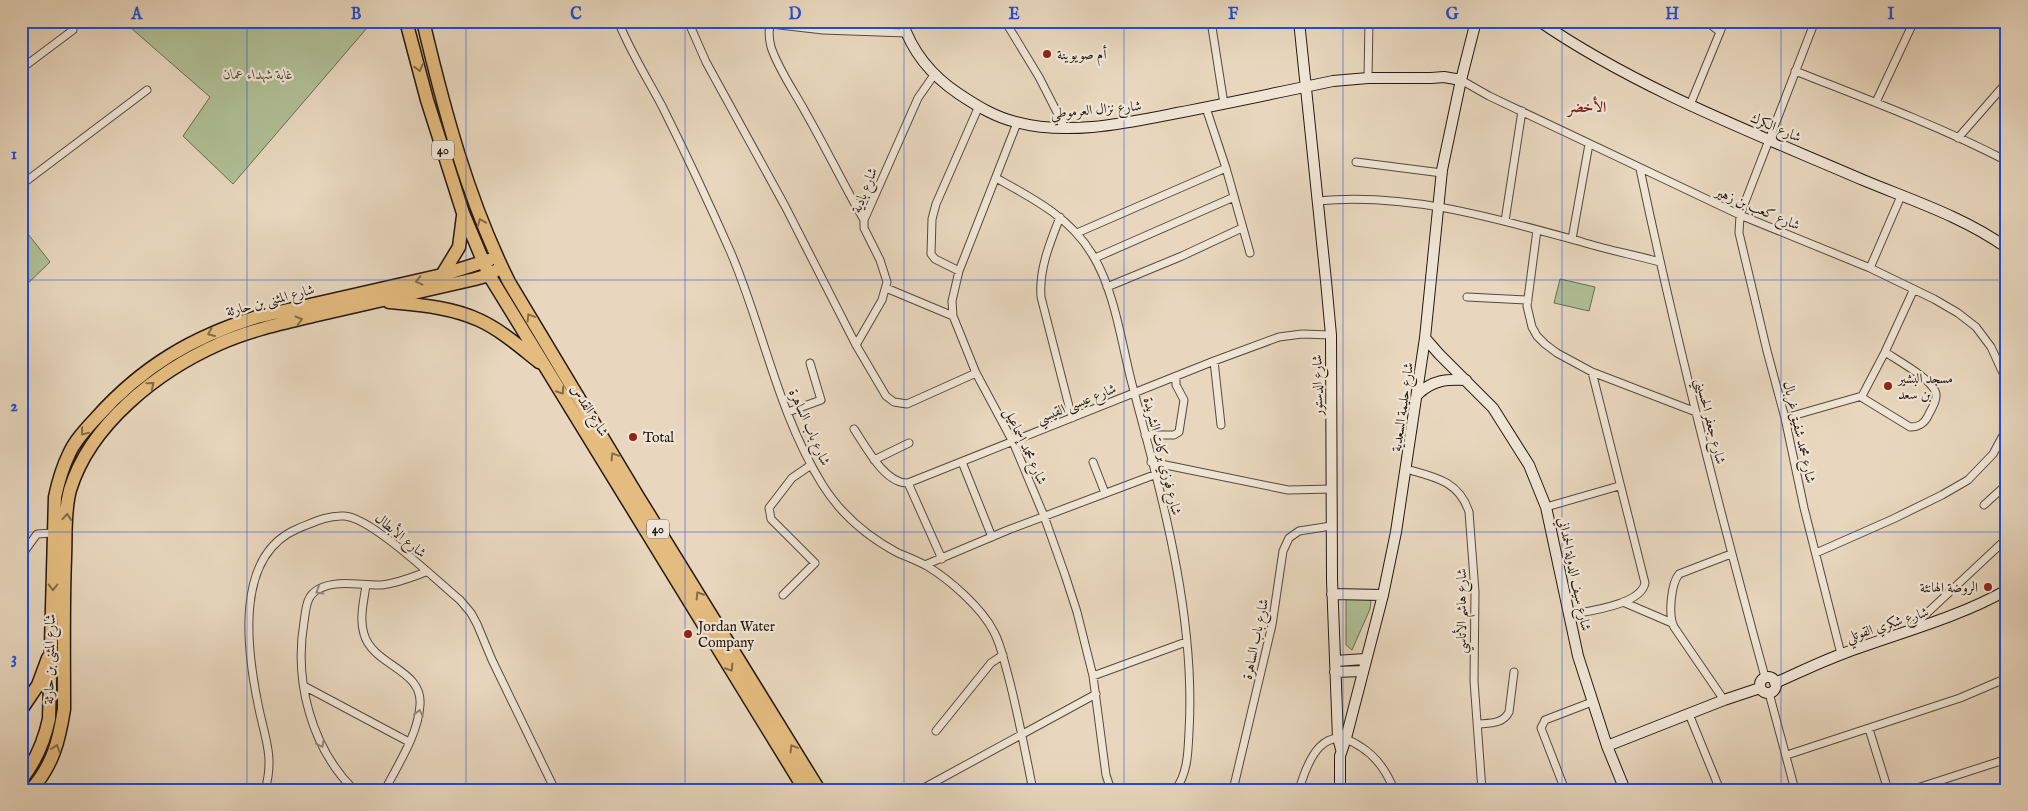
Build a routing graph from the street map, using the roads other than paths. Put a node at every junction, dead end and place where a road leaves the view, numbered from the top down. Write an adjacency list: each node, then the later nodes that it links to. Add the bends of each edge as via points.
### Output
1 (406, 21): 51 (highway, شارع القدس / 40, one-way to 51)
2 (423, 21): 64 (highway, شارع القدس / 40, one-way to 2, via 476,209 439,90)
3 (618, 21): 92 (street, شارع باب الساهرة, via 713,212 739,273)
4 (688, 21): 79 (street, via 706,62)
5 (746, 21): 17 (street)
6 (902, 21): 20 (street, شارع نزال العرموطي)
7 (1005, 21): 36 (street)
8 (1211, 21): 30 (street)
9 (1299, 21): 27 (street, شارع الدستور)
10 (1368, 21): 24 (street)
11 (1539, 21): 31 (street, شارع الكرك, via 1622,72)
12 (1706, 21): 19 (street)
13 (1724, 21): 19 (street)
14 (1815, 21): 22 (street)
15 (1914, 21): 29 (street)
16 (1475, 22): 26 (street, شارع حليمة السعدية)
17 (772, 23): 20 (street, via 823,30); 54 (street, via 770,40 776,57)
18 (73, 30): 21 (street)
19 (1720, 32): 31 (street)
20 (906, 33): 23 (street, شارع نزال العرموطي)
21 (21, 69)
22 (1796, 71): 29 (street); 38 (street)
23 (934, 75): 32 (street, شارع نزال العرموطي); 54 (street, شارع بادية, via 918,98)
24 (1368, 78): 26 (street, شارع نزال العرموطي, via 1444,77); 27 (street, شارع نزال العرموطي)
25 (2007, 82): 37 (street)
26 (1460, 83): 34 (street, شارع كعب بن زهير); 44 (street, شارع حليمة السعدية)
27 (1305, 87): 30 (street, شارع نزال العرموطي); 49 (street, شارع الدستور)
28 (147, 90): 46 (street)
29 (1876, 102): 37 (street)
30 (1224, 104): 33 (street, شارع نزال العرموطي)
31 (1690, 105): 38 (street, شارع الكرك)
32 (979, 106): 35 (street, شارع نزال العرموطي); 67 (street, via 932,219 931,254)
33 (1206, 108): 36 (street, شارع نزال العرموطي, via 1122,124); 42 (street)
34 (1522, 111): 39 (street, شارع كعب بن زهير); 55 (street)
35 (1018, 123): 36 (street, شارع نزال العرموطي); 45 (street, شارع محمد إسماعيل)
36 (1065, 128)
37 (1958, 138): 40 (street)
38 (1770, 140): 47 (street, شارع الكرك); 52 (street)
39 (1589, 144): 43 (street, شارع كعب بن زهير); 59 (street)
40 (2007, 161)
41 (1356, 162): 44 (street)
42 (1226, 168): 48 (street); 58 (street)
43 (1640, 169): 52 (street, شارع كعب بن زهير); 65 (street, شارع جعفر الحسيني)
44 (1442, 173): 50 (street, شارع حليمة السعدية)
45 (996, 178): 53 (street, شارع فوزي بركات الشريدة); 67 (street, شارع محمد إسماعيل)
46 (21, 185)
47 (1901, 196): 60 (street, شارع الكرك, via 1950,216); 66 (street)
48 (1234, 197): 56 (street); 62 (street)
49 (1317, 201): 50 (street, via 1356,198); 77 (street, شارع الدستور)
50 (1438, 206): 55 (street); 78 (street, شارع حليمة السعدية)
51 (463, 213): 63 (highway, شارع القدس / 40); 68 (highway, via 459,248)
52 (1740, 215): 66 (street, شارع كعب بن زهير); 95 (street, شارع محمد شفيق غربال, via 1739,237)
53 (1060, 217): 58 (street, شارع فوزي بركات الشريدة); 94 (street, via 1045,257 1040,284)
54 (864, 220): 71 (street, شارع بادية, via 864,228 884,272)
55 (1505, 221): 57 (street)
56 (1242, 228): 61 (street); 70 (street)
57 (1537, 230): 59 (street); 74 (street)
58 (1077, 232): 62 (street, شارع فوزي بركات الشريدة)
59 (1572, 239): 65 (street)
60 (2007, 248)
61 (1250, 253)
62 (1095, 258): 70 (street, شارع فوزي بركات الشريدة)
63 (483, 262): 64 (highway, شارع المثنى بن حارثة); 68 (highway, شارع المثنى بن حارثة); 69 (highway, شارع القدس / 40)
64 (499, 262): 69 (highway, شارع المثنى بن حارثة); 172 (highway, شارع القدس / 40, one-way to 64, via 637,495)
65 (1660, 262): 93 (street, شارع جعفر الحسيني)
66 (1870, 268): 72 (street, شارع كعب بن زهير)
67 (959, 270): 76 (street, شارع محمد إسماعيل, via 952,301)
68 (442, 275): 118 (highway, شارع المثنى بن حارثة, one-way to 118, via 257,317 205,336 146,370 107,406 70,452 55,497)
69 (489, 275): 75 (highway, شارع المثنى بن حارثة); 83 (highway, شارع القدس / 40)
70 (1107, 287): 89 (street, شارع فوزي بركات الشريدة)
71 (886, 288): 76 (street); 79 (street)
72 (1914, 290): 80 (street); 88 (street, شارع كعب بن زهير, via 1958,313 1976,327 1991,347)
73 (1467, 296): 74 (street)
74 (1528, 300): 84 (street, via 1529,318 1537,336 1557,353)
75 (377, 301): 83 (highway, via 428,306 480,320); 166 (highway, شارع المثنى بن حارثة, one-way to 75, via 55,753 61,731 66,516 70,491 81,461 96,439 119,412 154,382 219,344 265,328)
76 (953, 316): 85 (street, شارع محمد إسماعيل)
77 (1330, 336): 81 (street, شارع عيسى القيسي, via 1302,334 1279,337); 112 (street, شارع الدستور)
78 (1425, 338): 87 (street, شارع سيف الدولة الحمداني); 90 (street, شارع حليمة السعدية)
79 (856, 344): 85 (street, via 886,396 894,402 907,404)
80 (1886, 352): 91 (street); 91 (street, via 1930,382 1934,389 1935,401 1925,422 1910,427)
81 (1214, 361): 86 (street, شارع عيسى القيسي); 96 (street)
82 (810, 363): 92 (street, via 821,400)
83 (544, 367): 171 (highway, شارع القدس / 40, one-way to 171)
84 (1592, 372): 93 (street); 111 (street)
85 (976, 373): 100 (street, شارع محمد إسماعيل)
86 (1176, 376): 89 (street, شارع عيسى القيسي); 99 (street, via 1176,385 1184,400 1179,432 1174,435)
87 (1466, 380): 90 (street, via 1442,379); 115 (street, شارع سيف الدولة الحمداني, via 1502,419 1528,465)
88 (2007, 382)
89 (1134, 393): 94 (street, شارع عيسى القيسي); 99 (street, شارع فوزي بركات الشريدة)
90 (1418, 394): 107 (street, شارع حليمة السعدية)
91 (1861, 397): 95 (street)
92 (788, 412): 106 (street, شارع باب الساهرة)
93 (1696, 412): 122 (street, شارع جعفر الحسيني)
94 (1072, 418): 100 (street, شارع عيسى القيسي)
95 (1785, 418): 121 (street, شارع محمد شفيق غربال)
96 (1221, 425)
97 (2007, 428): 121 (street, via 1993,454 1968,480 1893,519)
98 (854, 429): 102 (street)
99 (1145, 434): 105 (street, شارع فوزي بركات الشريدة)
100 (1013, 442): 103 (street, شارع عيسى القيسي); 116 (street, شارع محمد إسماعيل)
101 (909, 443): 102 (street)
102 (874, 460): 109 (street, via 895,481)
103 (962, 462): 109 (street, شارع عيسى القيسي); 119 (street)
104 (1093, 462): 113 (street)
105 (1151, 462): 108 (street, شارع فوزي بركات الشريدة); 112 (street, via 1288,490)
106 (811, 465): 125 (street, شارع باب الساهرة, via 823,486 851,520 885,545); 130 (street, via 792,478 769,508 771,519 815,562)
107 (1406, 469): 131 (street, شارع حليمة السعدية); 156 (street, شارع هاشم الأتاسي, via 1438,478 1452,486 1466,501 1475,592 1474,680)
108 (1154, 474): 113 (street); 136 (street, شارع فوزي بركات الشريدة, via 1176,562)
109 (908, 483): 124 (street)
110 (2007, 484): 114 (street)
111 (1619, 486): 115 (street); 132 (street, via 1645,583 1640,594)
112 (1332, 489): 117 (street, شارع الدستور)
113 (1105, 493): 116 (street)
114 (1984, 505)
115 (1546, 507): 133 (street, شارع سيف الدولة الحمداني)
116 (1044, 516): 119 (street); 145 (street, شارع محمد إسماعيل, via 1077,612)
117 (1331, 526): 129 (street, شارع الدستور); 177 (street, شارع باب الساهرة, via 1298,531 1282,550 1272,625)
118 (53, 533): 123 (street, via 37,534); 137 (highway, شارع المثنى بن حارثة, one-way to 137)
119 (992, 537): 124 (street)
120 (2003, 542): 135 (street)
121 (1816, 553): 138 (street, شارع محمد شفيق غربال)
122 (1731, 554): 134 (street, via 1679,574 1674,584); 146 (street, شارع جعفر الحسيني)
123 (21, 556)
124 (942, 559): 125 (street)
125 (925, 565): 139 (street, شارع باب الساهرة, via 956,589 990,625)
126 (426, 572): 127 (street, via 384,585); 167 (street, شارع الأبطال, via 372,527 346,516 334,516 294,530 270,548 262,560 251,593 249,614 251,668 270,757); 170 (street, شارع الأبطال, via 471,612)
127 (366, 585): 149 (street, one-way to 149, via 321,587 310,597 300,643); 161 (street, one-way to 127, via 420,706 418,690 408,677 377,655 366,642 362,624)
128 (2007, 590): 135 (street, شارع شكري القوتلي, via 1969,610)
129 (1332, 594): 131 (street); 141 (street, شارع الدستور)
130 (783, 595)
131 (1383, 595): 140 (street, شارع حليمة السعدية)
132 (1623, 602): 133 (street); 134 (street)
133 (1569, 615): 153 (street, شارع سيف الدولة الحمداني)
134 (1672, 623): 152 (street)
135 (1906, 632): 138 (street, شارع شكري القوتلي)
136 (1186, 642): 145 (street); 176 (street, شارع فوزي بركات الشريدة, via 1191,694 1188,749 1186,768)
137 (52, 646): 154 (highway, via 38,685); 165 (highway, شارع المثنى بن حارثة, via 49,719 36,758)
138 (1841, 654): 148 (street, شارع شكري القوتلي)
139 (1002, 655): 158 (street, via 991,663); 159 (street, شارع باب الساهرة)
140 (1365, 659): 141 (street); 142 (street, شارع حليمة السعدية)
141 (1335, 660): 143 (street, شارع الدستور)
142 (1362, 671): 143 (street); 160 (street, شارع حليمة السعدية)
143 (1336, 672): 160 (street, شارع الدستور)
144 (1514, 672): 156 (street, via 1507,717 1498,722)
145 (1093, 676): 151 (street, شارع محمد إسماعيل)
146 (1765, 677): 148 (street, via 1772,678); 150 (street, via 1760,682)
147 (2007, 678): 157 (street)
148 (1775, 683): 150 (street, via 1773,691)
149 (304, 686): 161 (street); 168 (street, one-way to 168, via 321,745)
150 (1764, 691): 152 (street); 163 (street)
151 (1096, 694): 159 (street); 175 (street, شارع محمد إسماعيل, via 1105,768)
152 (1724, 700): 155 (street)
153 (1592, 702): 162 (street, شارع سيف الدولة الحمداني); 182 (street, via 1545,720 1541,728)
154 (21, 710)
155 (1688, 714): 162 (street); 184 (street)
156 (1478, 724): 181 (street, شارع هاشم الأتاسي)
157 (1869, 729): 163 (street); 186 (street)
158 (936, 731)
159 (1022, 736): 173 (street); 174 (street, شارع باب الساهرة)
160 (1342, 738): 178 (street, via 1326,741 1316,752); 179 (street, شارع الدستور); 180 (street, via 1367,750 1390,778)
161 (409, 742): 169 (street)
162 (1607, 746): 183 (street, شارع سيف الدولة الحمداني)
163 (1786, 755): 185 (street)
164 (2007, 759): 187 (street)
165 (21, 780)
166 (31, 790)
167 (265, 790)
168 (354, 790)
169 (385, 790)
170 (555, 790)
171 (805, 790)
172 (819, 790)
173 (920, 790)
174 (1033, 790)
175 (1111, 790)
176 (1175, 790)
177 (1233, 790)
178 (1299, 790)
179 (1340, 790)
180 (1394, 790)
181 (1482, 790)
182 (1565, 790)
183 (1625, 790)
184 (1720, 790)
185 (1795, 790)
186 (1888, 790)
187 (1911, 790)

